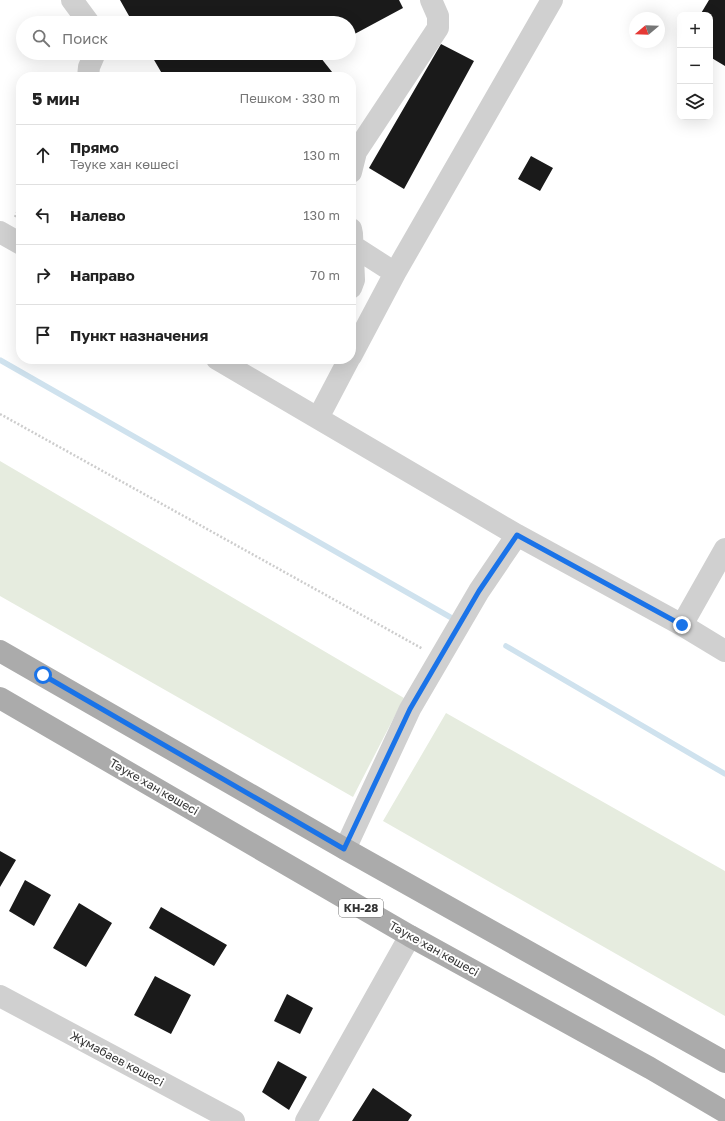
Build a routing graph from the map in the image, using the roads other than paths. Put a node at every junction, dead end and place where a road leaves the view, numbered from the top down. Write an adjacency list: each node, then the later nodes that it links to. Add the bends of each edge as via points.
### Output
1 (72, 0): 4 (street)
2 (552, 0): 11 (street)
3 (439, 5): 7 (street, via 438,28)
4 (84, 16)
5 (92, 60): 6 (street)
6 (88, 72)
7 (356, 152)
8 (0, 232): 9 (street)
9 (16, 241)
10 (356, 241): 11 (street)
11 (394, 273): 12 (street)
12 (356, 346)
13 (226, 364): 15 (street)
14 (346, 364): 15 (street)
15 (318, 418): 16 (street)
16 (517, 535): 18 (street); 22 (street, via 479,591 410,709)
17 (725, 549): 18 (street)
18 (682, 625): 20 (street)
19 (0, 651): 22 (main road)
20 (725, 651)
21 (0, 698): 23 (main road, Тәуке хан көшесі / КН-28)
22 (344, 849): 25 (main road)
23 (410, 936): 26 (main road, Тәуке хан көшесі / КН-28); 28 (street)
24 (0, 996): 27 (street, Жұмабаев көшесі)
25 (725, 1062)
26 (725, 1112)
27 (234, 1121)
28 (306, 1121)

